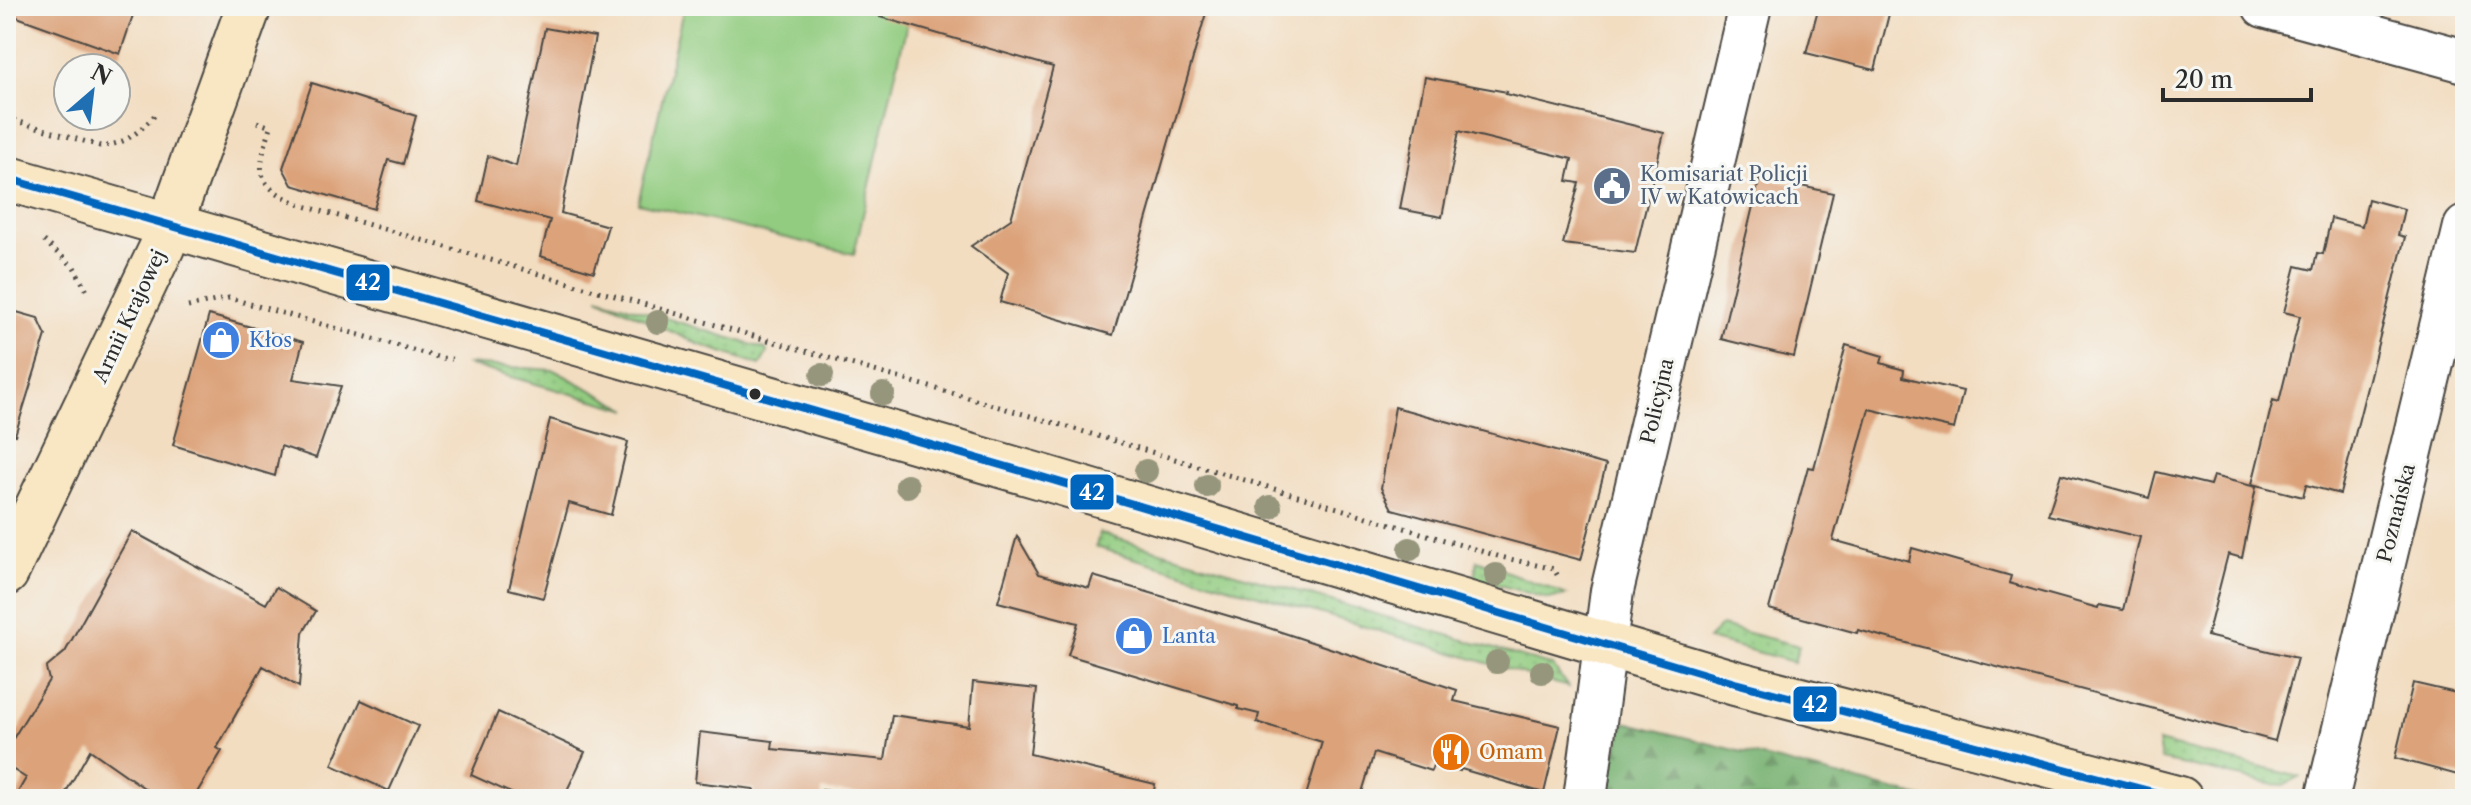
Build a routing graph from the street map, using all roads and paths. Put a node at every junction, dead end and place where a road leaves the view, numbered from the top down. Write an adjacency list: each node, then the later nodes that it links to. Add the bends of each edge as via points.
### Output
1 (249, 6): 9 (street, Armii Krajowej)
2 (1750, 6): 17 (street, Policyjna, via 1612,591)
3 (2264, 6): 4 (street)
4 (2465, 61)
5 (162, 103): 7 (path, via 130,138 110,146)
6 (251, 120): 15 (path, via 271,127 260,159 265,181 275,193 304,207)
7 (6, 121)
8 (6, 178): 9 (street)
9 (170, 225): 16 (street, Armii Krajowej); 17 (street)
10 (2465, 227): 20 (street, Poznańska)
11 (34, 234): 12 (path, via 74,267 87,293)
12 (99, 299)
13 (176, 313): 14 (path, via 229,298)
14 (441, 358)
15 (1554, 569)
16 (6, 573)
17 (1606, 645): 18 (street, Policyjna); 19 (street)
18 (1585, 799)
19 (2180, 799)
20 (2327, 799)

